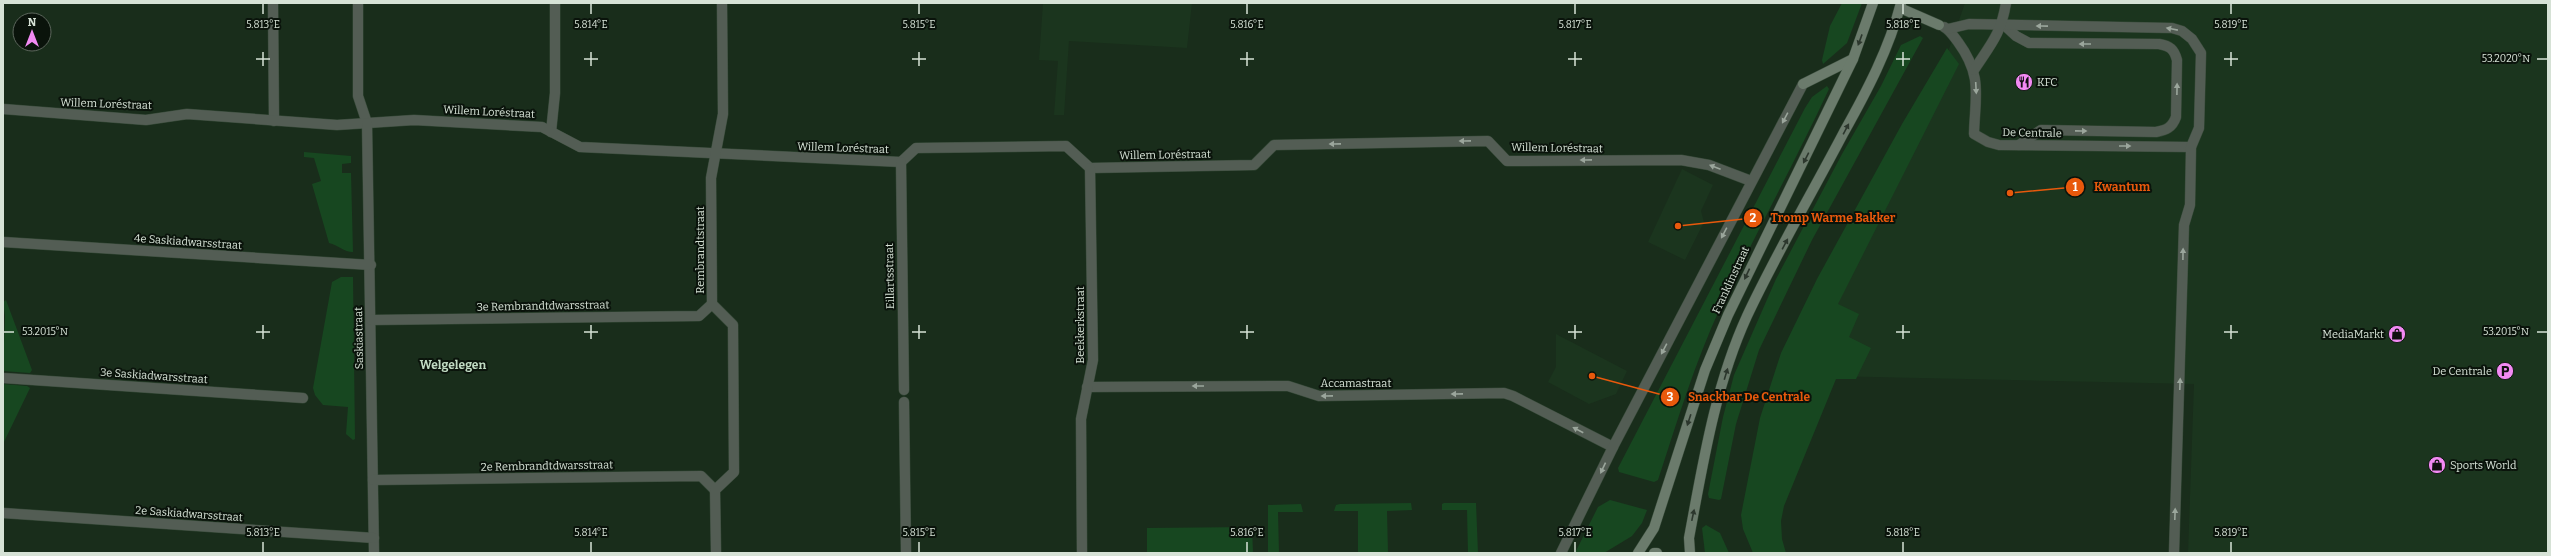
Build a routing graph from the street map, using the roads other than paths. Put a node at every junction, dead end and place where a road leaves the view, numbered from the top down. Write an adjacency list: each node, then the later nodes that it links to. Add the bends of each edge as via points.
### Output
1 (273, 3): 14 (street)
2 (358, 3): 15 (street, Saskiastraat, via 358,96)
3 (555, 3): 16 (street, via 555,93)
4 (722, 3): 19 (street, Rembrandtstraat, via 723,114)
5 (1873, 3): 10 (main road, Franklinstraat, one-way to 10)
6 (2006, 3): 8 (street)
7 (1901, 6): 9 (main road); 45 (main road, one-way to 7, via 1689,538 1711,424 1735,343 1861,102 1888,45)
8 (2003, 24): 9 (street); 11 (street, via 1993,44); 17 (street, one-way to 8, via 2041,130 2167,130 2173,125 2176,117 2177,60 2175,51 2159,44 2029,43 2016,36); 18 (street, one-way to 8, via 2199,128 2201,52 2192,39 2182,31 2172,28)
9 (1944, 27): 11 (street, De Centrale, via 1966,54)
10 (1853, 58): 12 (main road); 42 (main road, Franklinstraat, one-way to 42, via 1728,315 1705,370 1654,528)
11 (1974, 70): 17 (street, De Centrale, one-way to 17, via 1977,90 1974,134 1988,142)
12 (1803, 84): 22 (street, one-way to 22)
13 (3, 109): 14 (street, Willem Loréstraat, via 146,120 187,114)
14 (274, 121): 15 (street, Willem Loréstraat, via 336,125)
15 (367, 123): 16 (street, Willem Loréstraat, via 414,120 542,127); 24 (street, Saskiastraat)
16 (551, 132): 19 (street, Willem Loréstraat, via 580,147)
17 (2019, 145): 18 (street, De Centrale, one-way to 18)
18 (2191, 147): 46 (street, one-way to 18, via 2184,225 2190,206)
19 (715, 154): 20 (street, Willem Loréstraat); 25 (street, Rembrandtstraat, via 711,178)
20 (901, 162): 21 (street, Willem Loréstraat, via 916,148 1066,146); 29 (street, Eillartsstraat)
21 (1090, 168): 22 (street, Willem Loréstraat, one-way to 21, via 1709,165 1681,160 1507,161 1488,141 1274,145 1254,165); 28 (street, Beekkerkstraat, via 1093,360)
22 (1752, 181): 32 (street, one-way to 32)
23 (3, 242): 24 (street, 4e Saskiadwarsstraat)
24 (371, 265): 26 (street, Saskiastraat)
25 (712, 304): 26 (street, 3e Rembrandtdwarsstraat, via 699,316); 34 (street, Rembrandtstraat, via 733,324 734,472)
26 (371, 320): 33 (street, Saskiastraat)
27 (3, 378): 30 (street, 3e Saskiadwarsstraat)
28 (1087, 387): 32 (street, Accamastraat, one-way to 28, via 1504,393 1319,396 1288,386); 40 (street, Beekkerkstraat, via 1081,419)
29 (904, 390)
30 (303, 398)
31 (904, 402): 39 (street)
32 (1613, 447): 41 (street, one-way to 41)
33 (373, 480): 34 (street, 2e Rembrandtdwarsstraat, via 701,476); 36 (street, Saskiastraat)
34 (715, 490): 38 (street)
35 (3, 513): 36 (street, 2e Saskiadwarsstraat)
36 (374, 538): 37 (street, Saskiastraat)
37 (374, 553)
38 (716, 553)
39 (906, 553)
40 (1082, 553)
41 (1561, 553)
42 (1638, 553)
43 (1654, 553): 44 (main road)
44 (1658, 553)
45 (1690, 553)
46 (2174, 553)

